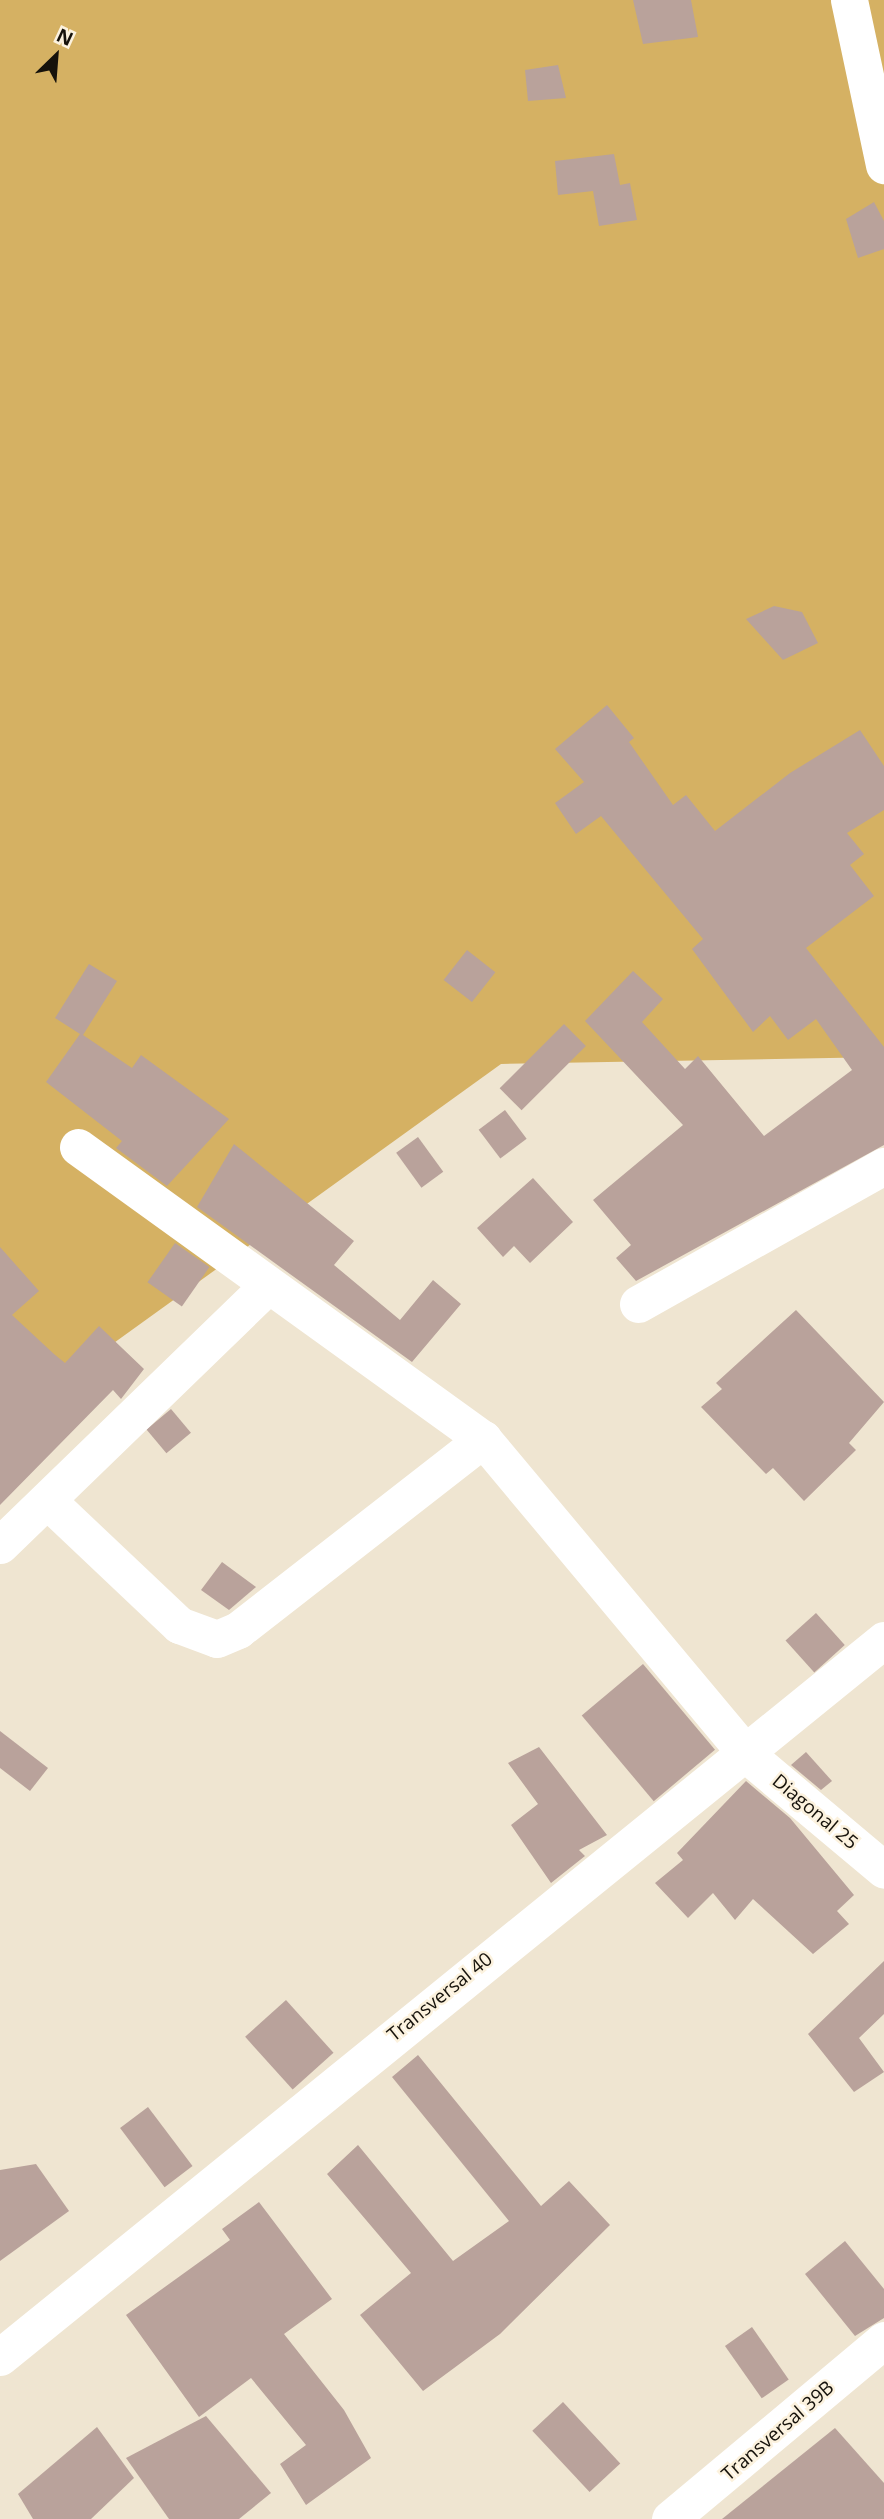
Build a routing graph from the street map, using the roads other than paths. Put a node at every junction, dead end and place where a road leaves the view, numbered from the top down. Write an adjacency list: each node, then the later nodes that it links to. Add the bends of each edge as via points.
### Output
1 (849, 0): 2 (street)
2 (884, 165)
3 (78, 1147): 5 (street, Diagonal 25)
4 (884, 1166): 6 (street)
5 (268, 1285): 7 (street, Diagonal 25); 8 (street)
6 (638, 1304)
7 (483, 1439): 8 (street, via 238,1630 217,1639 180,1626); 11 (street, Diagonal 25)
8 (49, 1502): 9 (street)
9 (0, 1545)
10 (884, 1640): 11 (street, Transversal 40)
11 (746, 1754): 12 (street, Diagonal 25); 14 (street, Transversal 40, via 635,1837)
12 (884, 1870)
13 (884, 2340): 15 (street, Transversal 39B)
14 (0, 2357)
15 (670, 2519)

